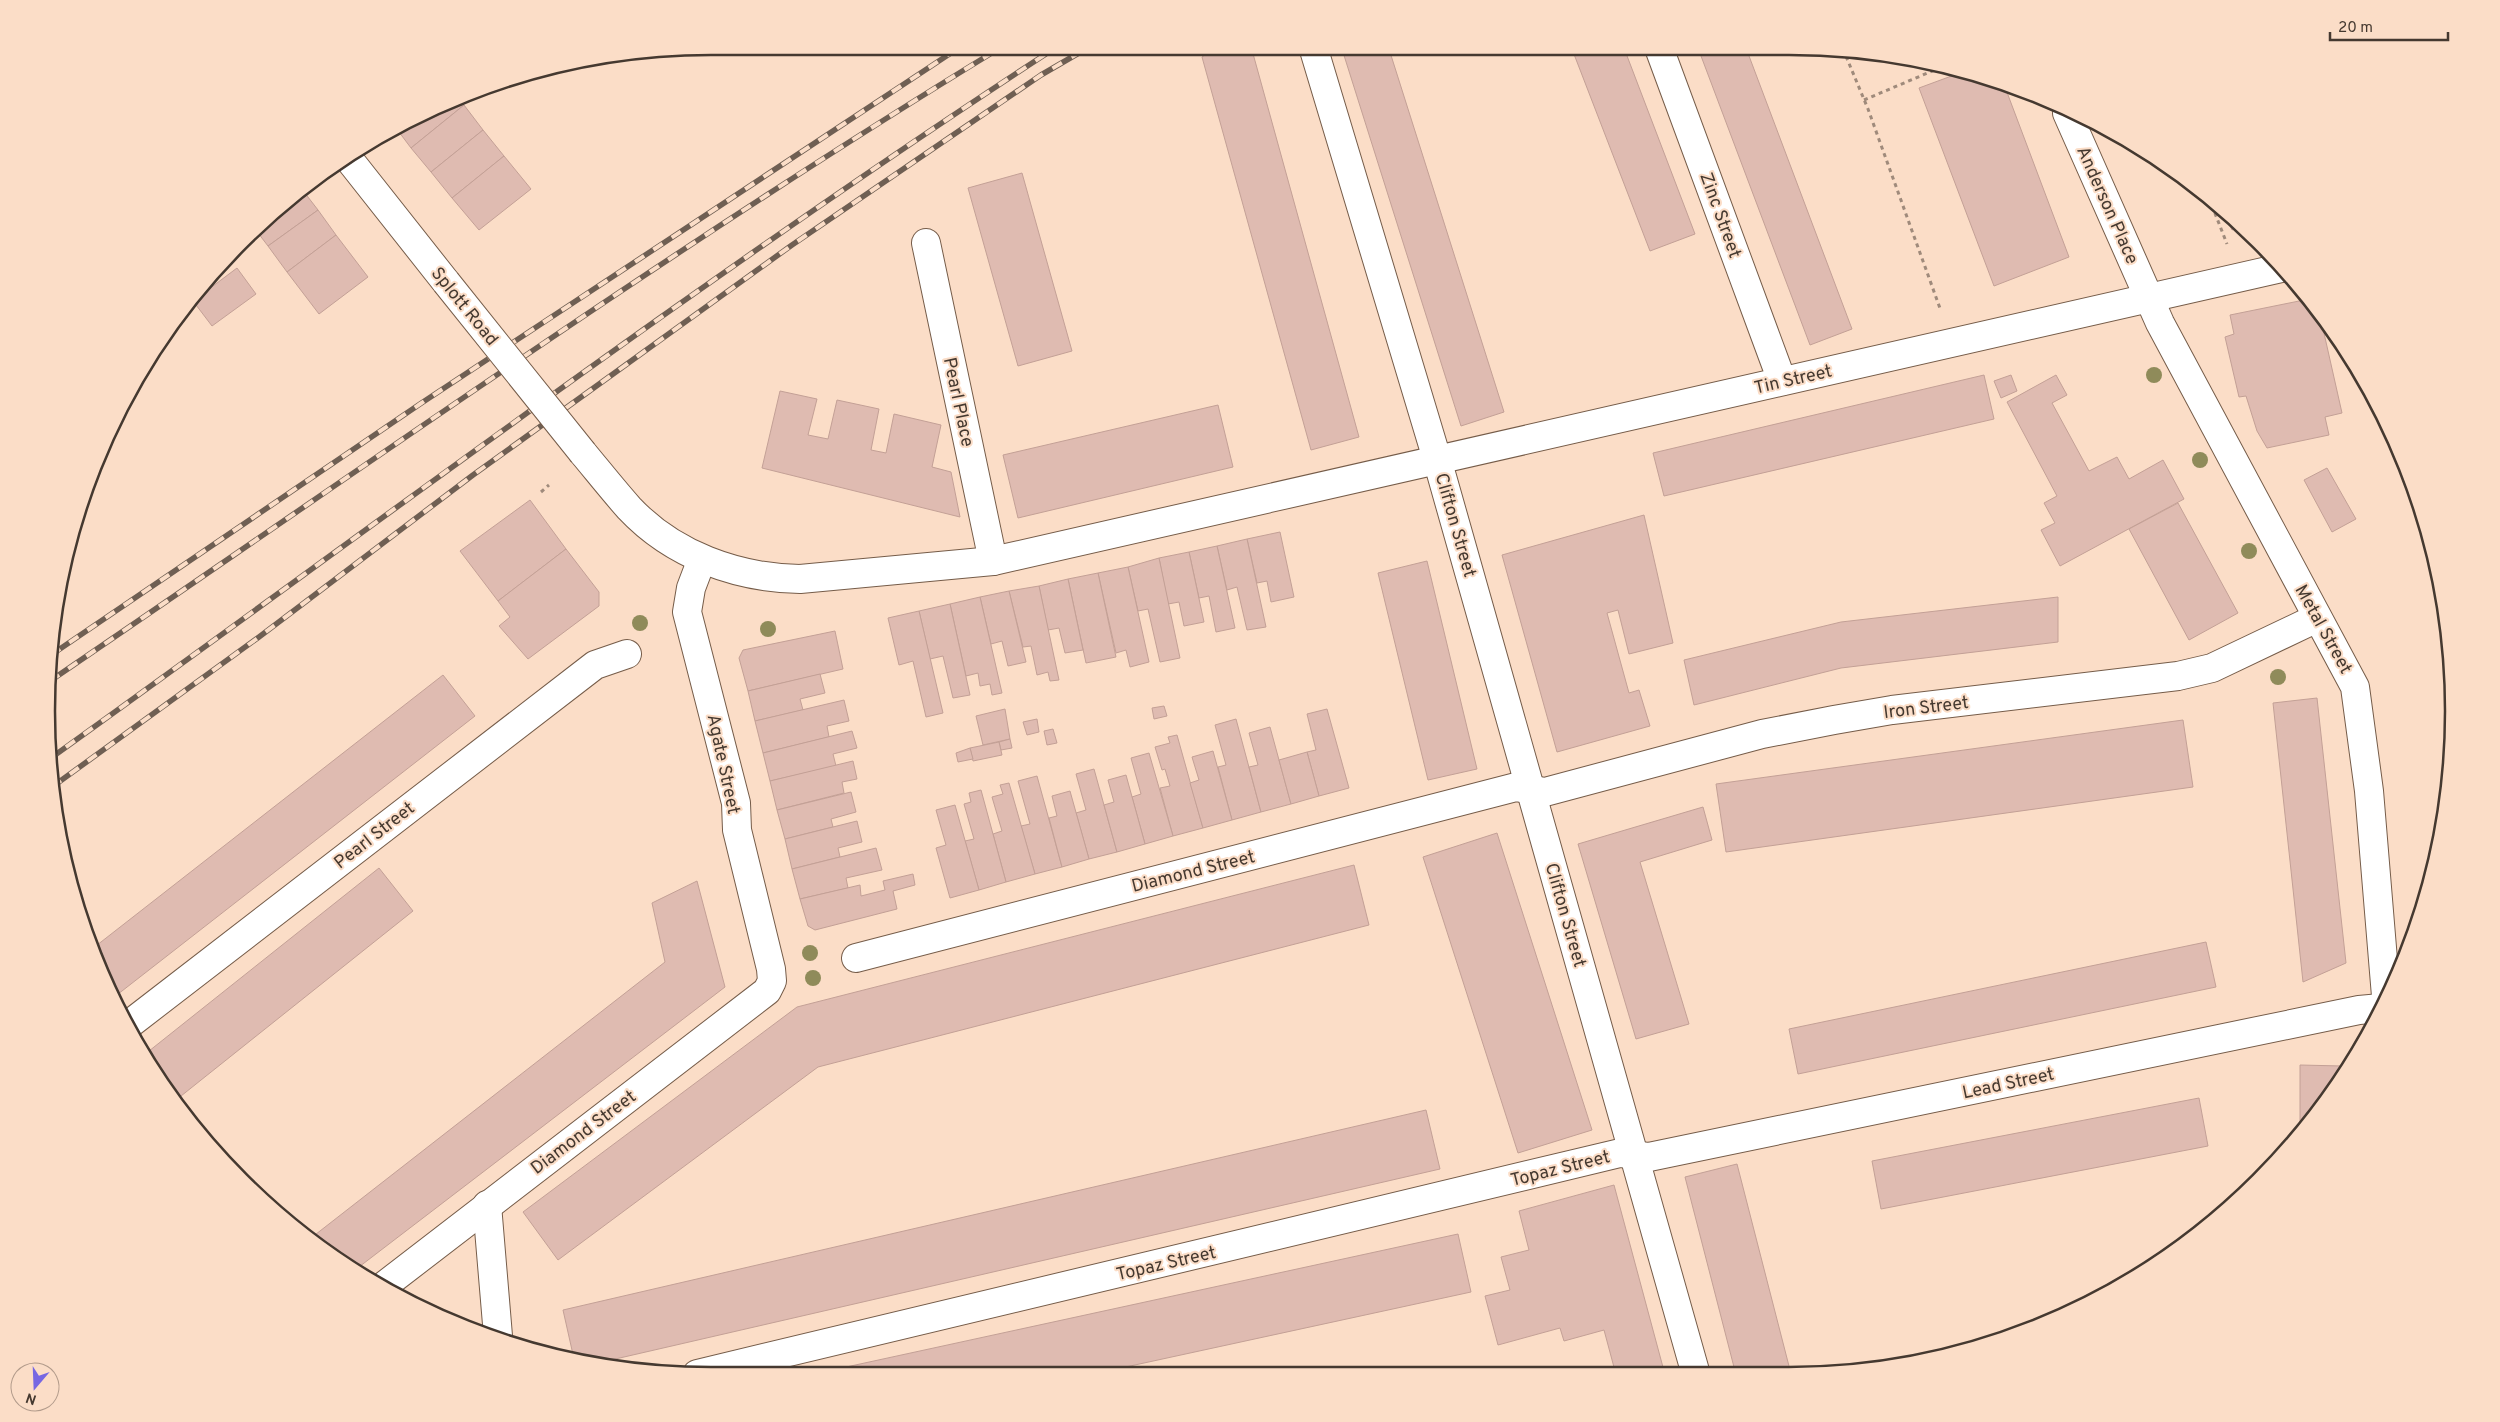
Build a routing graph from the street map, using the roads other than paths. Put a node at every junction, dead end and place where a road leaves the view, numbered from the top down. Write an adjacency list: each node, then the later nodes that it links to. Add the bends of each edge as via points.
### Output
1 (1316, 55): 9 (street, Clifton Street)
2 (1662, 55): 8 (street, Zinc Street)
3 (2069, 119): 7 (street, Anderson Place)
4 (352, 163): 10 (street, Splott Road, bridge, via 630,509 673,544)
5 (926, 243): 11 (street, Pearl Place)
6 (2274, 270): 7 (street, Tin Street)
7 (2148, 298): 8 (street, Tin Street); 12 (street, Metal Street)
8 (1782, 381): 9 (street, Tin Street)
9 (1437, 459): 11 (street, Tin Street); 14 (street, Clifton Street)
10 (702, 559): 11 (street, Splott Road, via 761,576 800,579); 16 (street, Agate Street, via 690,593 688,612 736,803 737,830)
11 (993, 561)
12 (2317, 618): 14 (street, Iron Street, via 2229,661 2196,672 1892,710 1762,734 1546,792); 17 (street, Metal Street, via 2352,678 2359,702)
13 (627, 654): 19 (street, Pearl Street, via 595,665)
14 (1530, 789): 15 (street, Diamond Street, via 1516,787); 20 (street, Clifton Street)
15 (856, 958)
16 (771, 969): 21 (street, Diamond Street, via 772,980 767,991)
17 (2385, 984)
18 (2373, 1009): 20 (street, Lead Street, via 1649,1157)
19 (134, 1021)
20 (1635, 1155): 24 (street, Topaz Street, via 1620,1153); 25 (street, Clifton Street)
21 (487, 1205): 22 (street, Diamond Street); 23 (street)
22 (389, 1282)
23 (498, 1331)
24 (727, 1367)
25 (1694, 1367)

